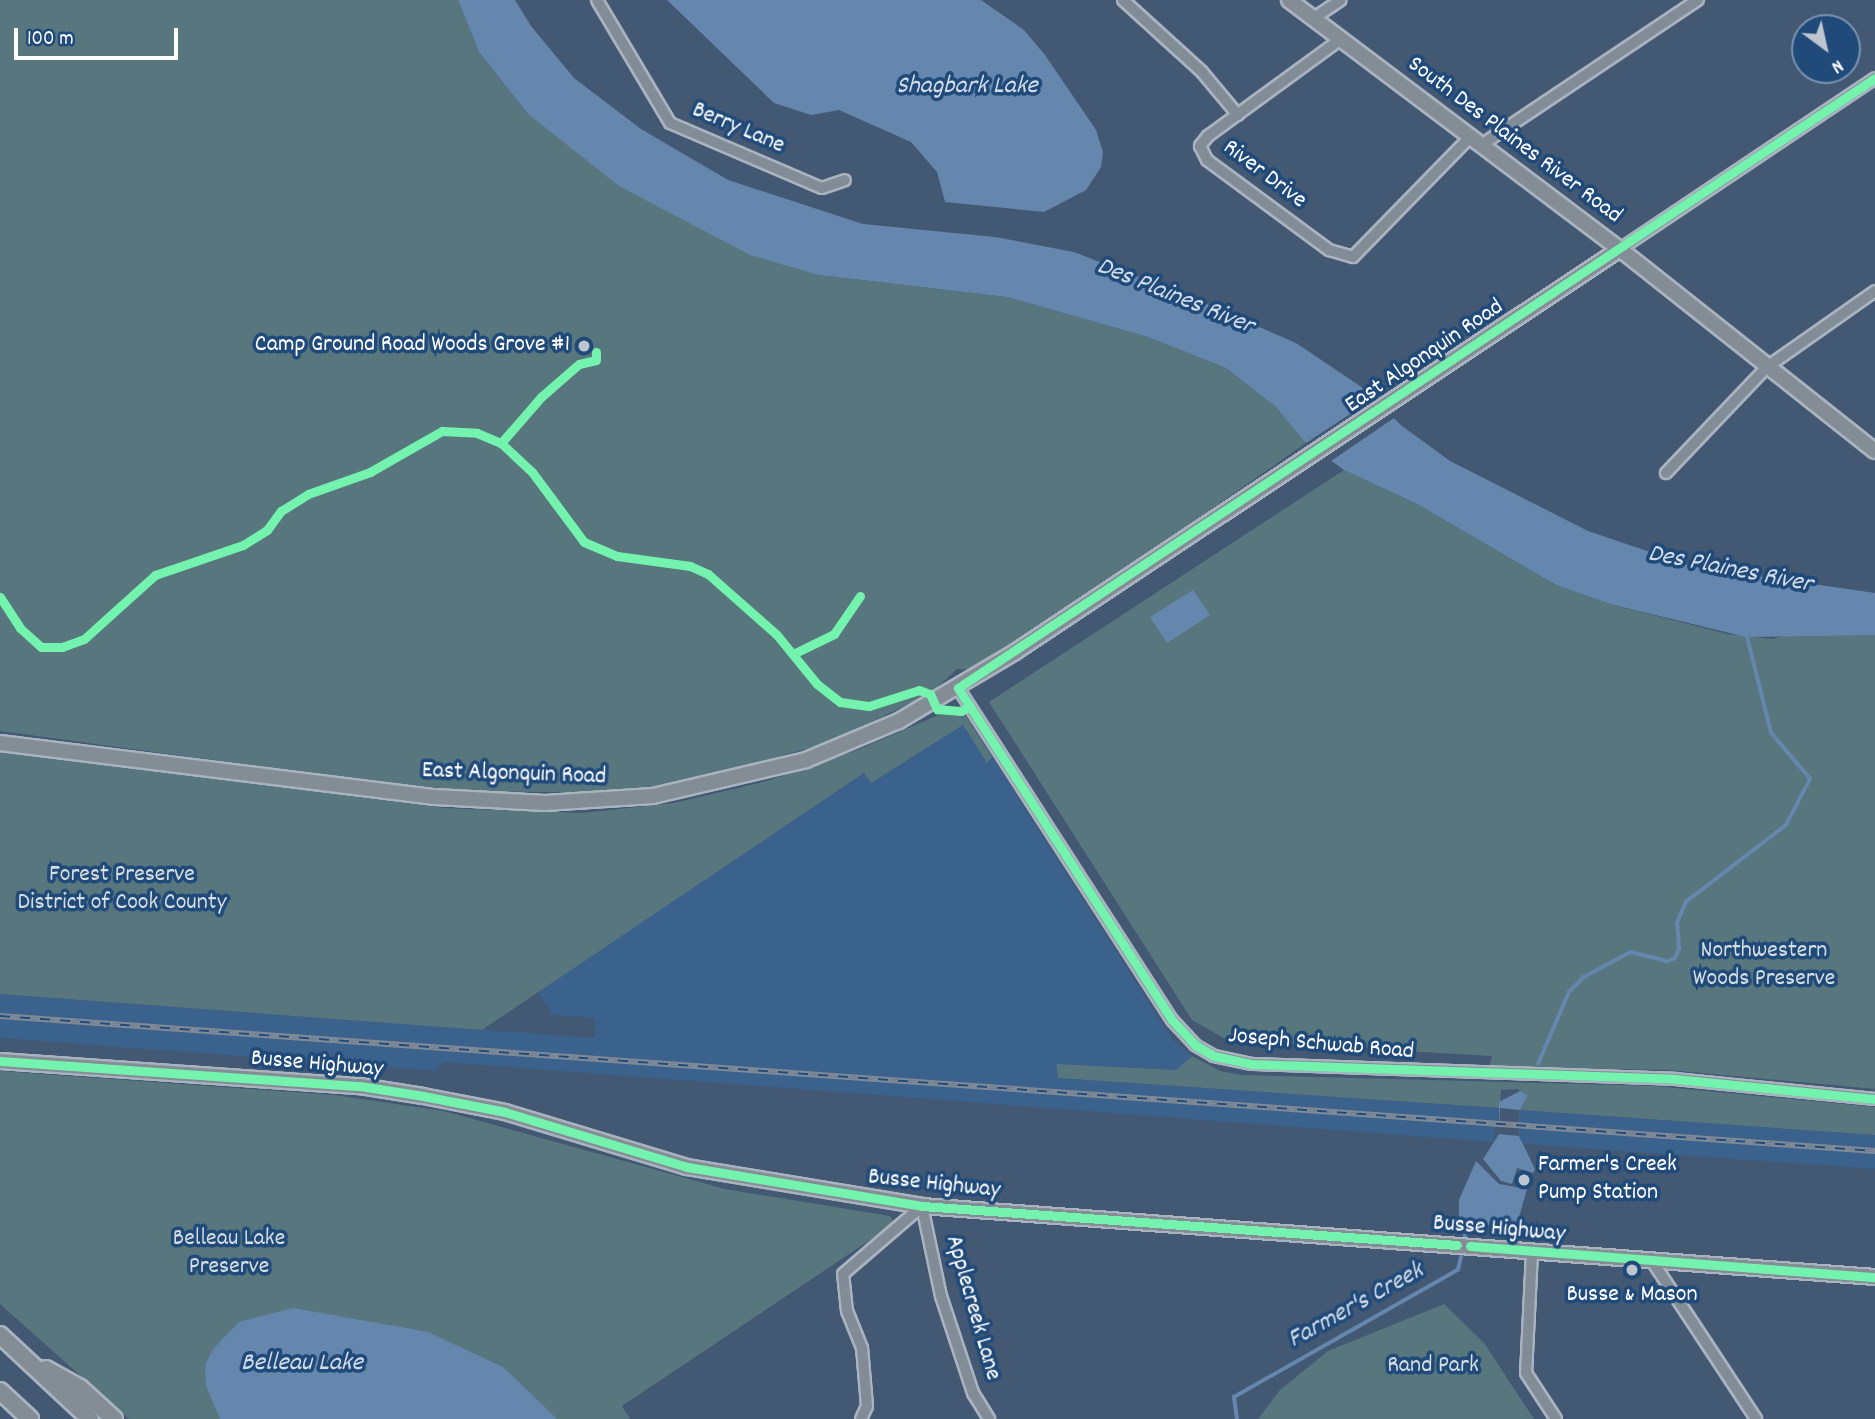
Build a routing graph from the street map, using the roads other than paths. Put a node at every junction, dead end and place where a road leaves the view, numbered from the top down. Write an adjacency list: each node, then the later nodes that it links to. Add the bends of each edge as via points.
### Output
1 (597, 0): 11 (street, Berry Lane, via 670,123 822,188)
2 (1123, 0): 9 (street, via 1202,72)
3 (1289, 0): 6 (main road, South Des Plaines River Road)
4 (1341, 0): 6 (street)
5 (1698, 0): 10 (street)
6 (1314, 19): 7 (main road, South Des Plaines River Road)
7 (1341, 40): 9 (street, River Drive); 10 (main road, South Des Plaines River Road)
8 (1875, 78): 12 (street, East Algonquin Road)
9 (1238, 115): 10 (street, River Drive, via 1199,146 1207,160 1329,250 1353,257)
10 (1476, 141): 12 (main road, South Des Plaines River Road)
11 (845, 180)
12 (1620, 249): 14 (main road, South Des Plaines River Road); 17 (main road, East Algonquin Road)
13 (1875, 291): 14 (street)
14 (1767, 368): 15 (main road, South Des Plaines River Road); 16 (street)
15 (1875, 451)
16 (1666, 474)
17 (958, 688): 18 (main road, East Algonquin Road, via 864,737 806,760 690,790 618,801 545,803 435,797); 20 (street, Joseph Schwab Road, via 1172,1020 1195,1045 1214,1056 1278,1065 1675,1079)
18 (0, 743)
19 (0, 1061): 21 (main road, Busse Highway, via 346,1085 423,1096 505,1112 687,1167)
20 (1875, 1099)
21 (922, 1206): 22 (main road, Busse Highway); 31 (street, via 843,1274 847,1311 862,1348 867,1406); 32 (street, Applecreek Lane, via 941,1296 973,1393)
22 (1532, 1252): 23 (main road, Busse Highway); 33 (street, via 1526,1373)
23 (1653, 1261): 24 (main road, Busse Highway); 34 (street)
24 (1875, 1277)
25 (0, 1335): 26 (highway)
26 (24, 1357): 29 (highway); 30 (highway, via 80,1388)
27 (0, 1391): 28 (highway)
28 (30, 1419)
29 (90, 1419)
30 (114, 1419)
31 (861, 1419)
32 (989, 1419)
33 (1556, 1419)
34 (1756, 1419)

